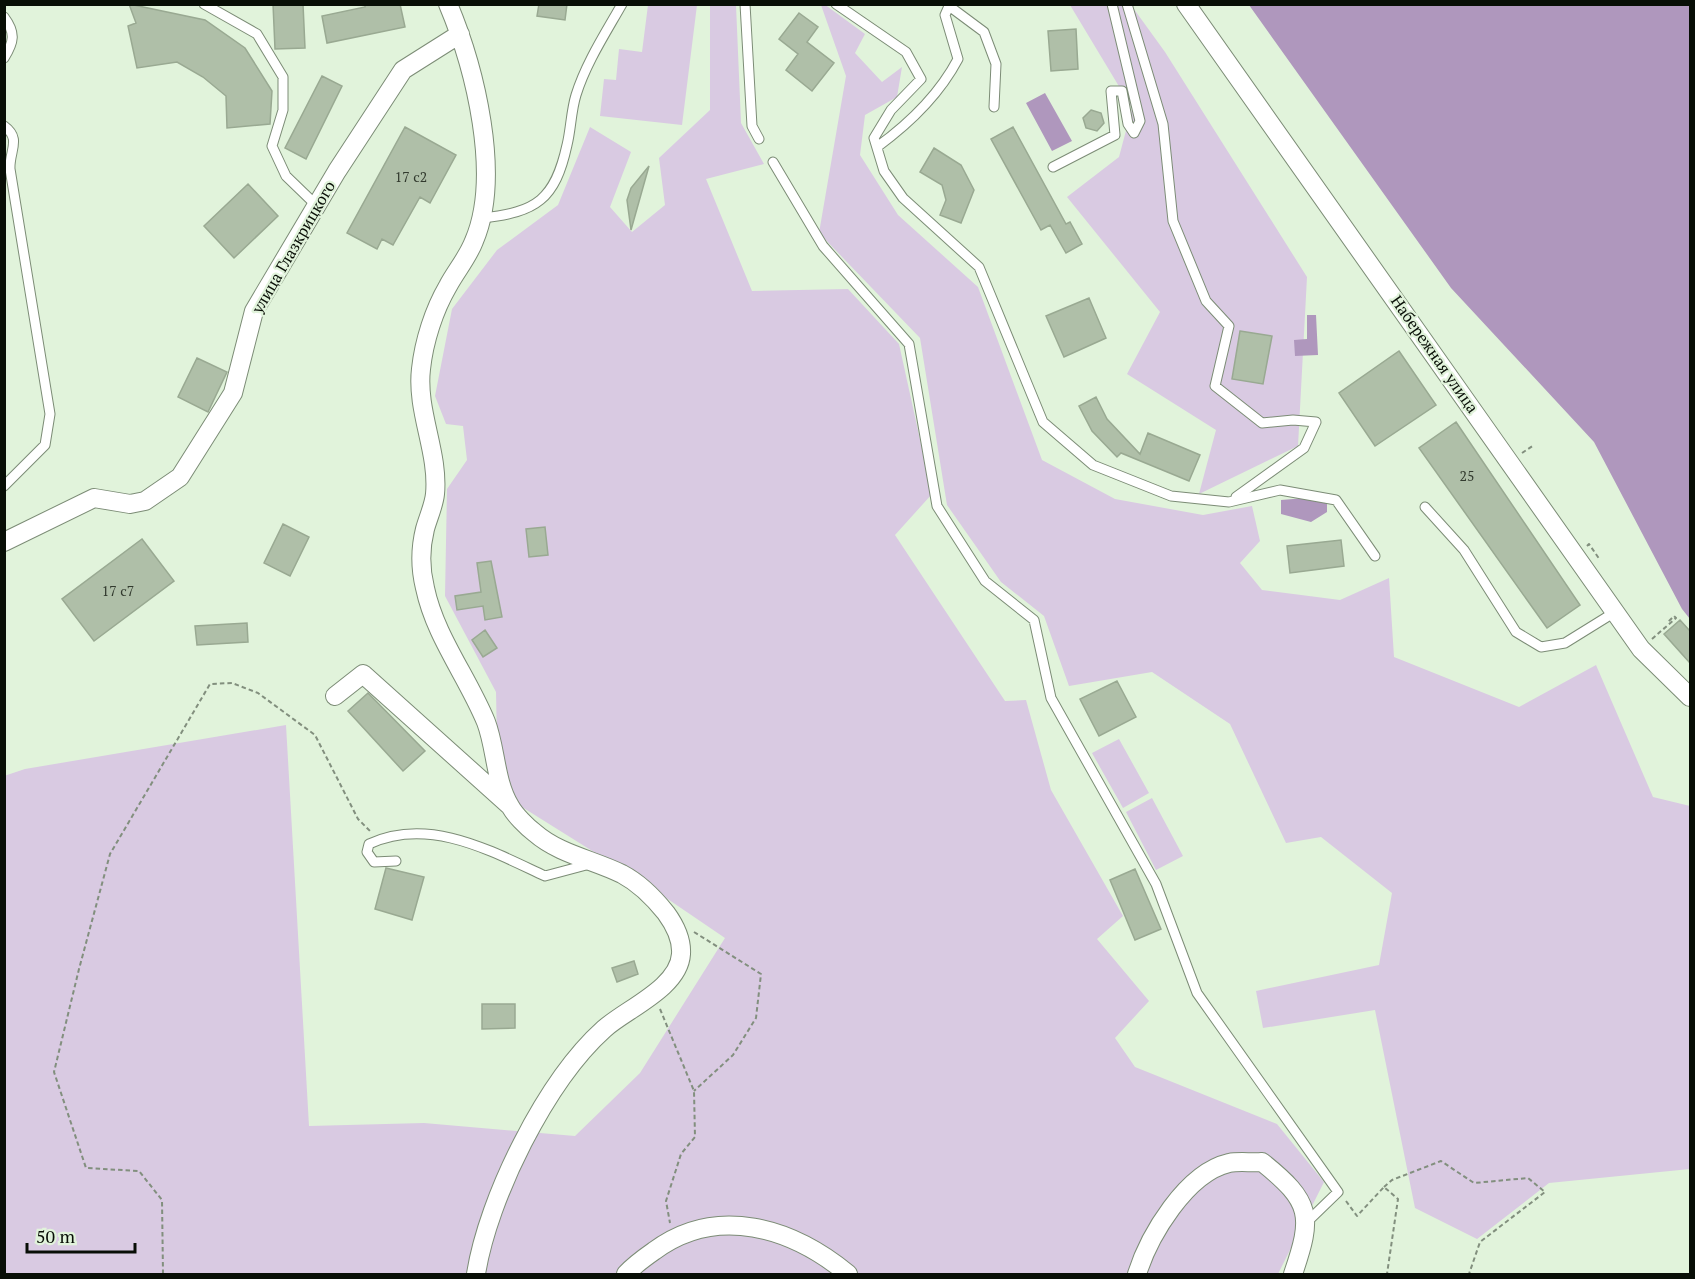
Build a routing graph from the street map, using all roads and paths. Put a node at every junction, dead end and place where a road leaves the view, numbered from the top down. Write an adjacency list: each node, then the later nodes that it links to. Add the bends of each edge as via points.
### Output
1 (204, 4): 19 (lane, via 257,34 283,77 283,110 272,146 286,176)
2 (448, 4): 10 (street)
3 (622, 4): 20 (lane, via 575,97 567,147 549,195 516,214)
4 (745, 4): 14 (lane, via 752,126)
5 (836, 4): 15 (lane, via 906,52 921,79 891,110 874,138)
6 (1112, 4): 18 (lane, via 1140,122 1134,134 1128,124 1122,91 1111,91 1115,135)
7 (1127, 4): 24 (lane, via 1163,124 1173,221 1206,301 1229,326 1215,386 1262,423 1316,422 1304,448)
8 (1186, 4): 28 (street, Набережная улица)
9 (4, 17): 11 (lane, via 13,28 13,42)
10 (460, 34): 19 (street, улица Глазкрицкого, via 403,70); 20 (street, via 480,113 485,170)
11 (4, 58)
12 (994, 107): 15 (lane, via 996,64 984,32 949,6 945,15 958,59 928,102 903,129)
13 (4, 126): 16 (lane, via 16,141)
14 (759, 139)
15 (877, 147): 24 (lane, via 884,171 903,198 979,267 1043,422 1093,465 1171,496)
16 (7, 162): 23 (lane, via 50,414 45,446)
17 (773, 162): 41 (lane, via 823,246 909,344 938,506 985,581 1034,620 1051,698 1156,884 1197,993)
18 (1053, 167)
19 (316, 205): 26 (street, улица Глазкрицкого, via 254,311 233,393 180,477 145,501 130,504 94,498)
20 (483, 218): 33 (street, via 473,245 445,290 427,335 420,373 435,494 420,562 435,623 484,719)
21 (1534, 445): 22 (path)
22 (1525, 452)
23 (4, 486)
24 (1229, 502): 27 (lane, via 1280,490 1336,500)
25 (1425, 507): 28 (lane, via 1464,550 1516,632 1541,647 1565,643)
26 (4, 542)
27 (1375, 556)
28 (1615, 612): 30 (street, Набережная улица)
29 (1667, 623): 30 (path, via 1676,618)
30 (1641, 649): 32 (street, Набережная улица)
31 (335, 696): 33 (street, via 363,674)
32 (1690, 697)
33 (510, 807): 36 (street, via 536,835)
34 (378, 840): 35 (lane, via 369,844 367,852 374,862); 36 (lane, via 424,833 471,842 545,876); 44 (path, via 358,819 315,735 258,693 232,683 210,684 110,854 54,1072 86,1168 140,1171 162,1200)
35 (396, 861)
36 (595, 863): 37 (street, via 624,875)
37 (669, 917): 38 (street, via 680,938 681,957 672,975); 39 (path, via 761,974 756,1018 733,1055)
38 (654, 994): 39 (path); 45 (street, via 604,1028 548,1100 498,1197 481,1247)
39 (694, 1091): 43 (path, via 695,1137 681,1154 666,1201)
40 (1384, 1187): 41 (path, via 1357,1216); 50 (path, via 1398,1199); 51 (path, via 1392,1180 1441,1161 1474,1183 1528,1178 1545,1192 1480,1242)
41 (1338, 1192): 42 (lane)
42 (1307, 1222): 48 (street, via 1301,1202 1287,1182 1262,1162 1229,1163 1185,1192 1144,1252); 49 (street)
43 (671, 1238): 46 (street); 47 (street, via 726,1224 750,1227 793,1239)
44 (163, 1275)
45 (477, 1275)
46 (626, 1275)
47 (848, 1275)
48 (1137, 1275)
49 (1293, 1275)
50 (1387, 1275)
51 (1469, 1275)

